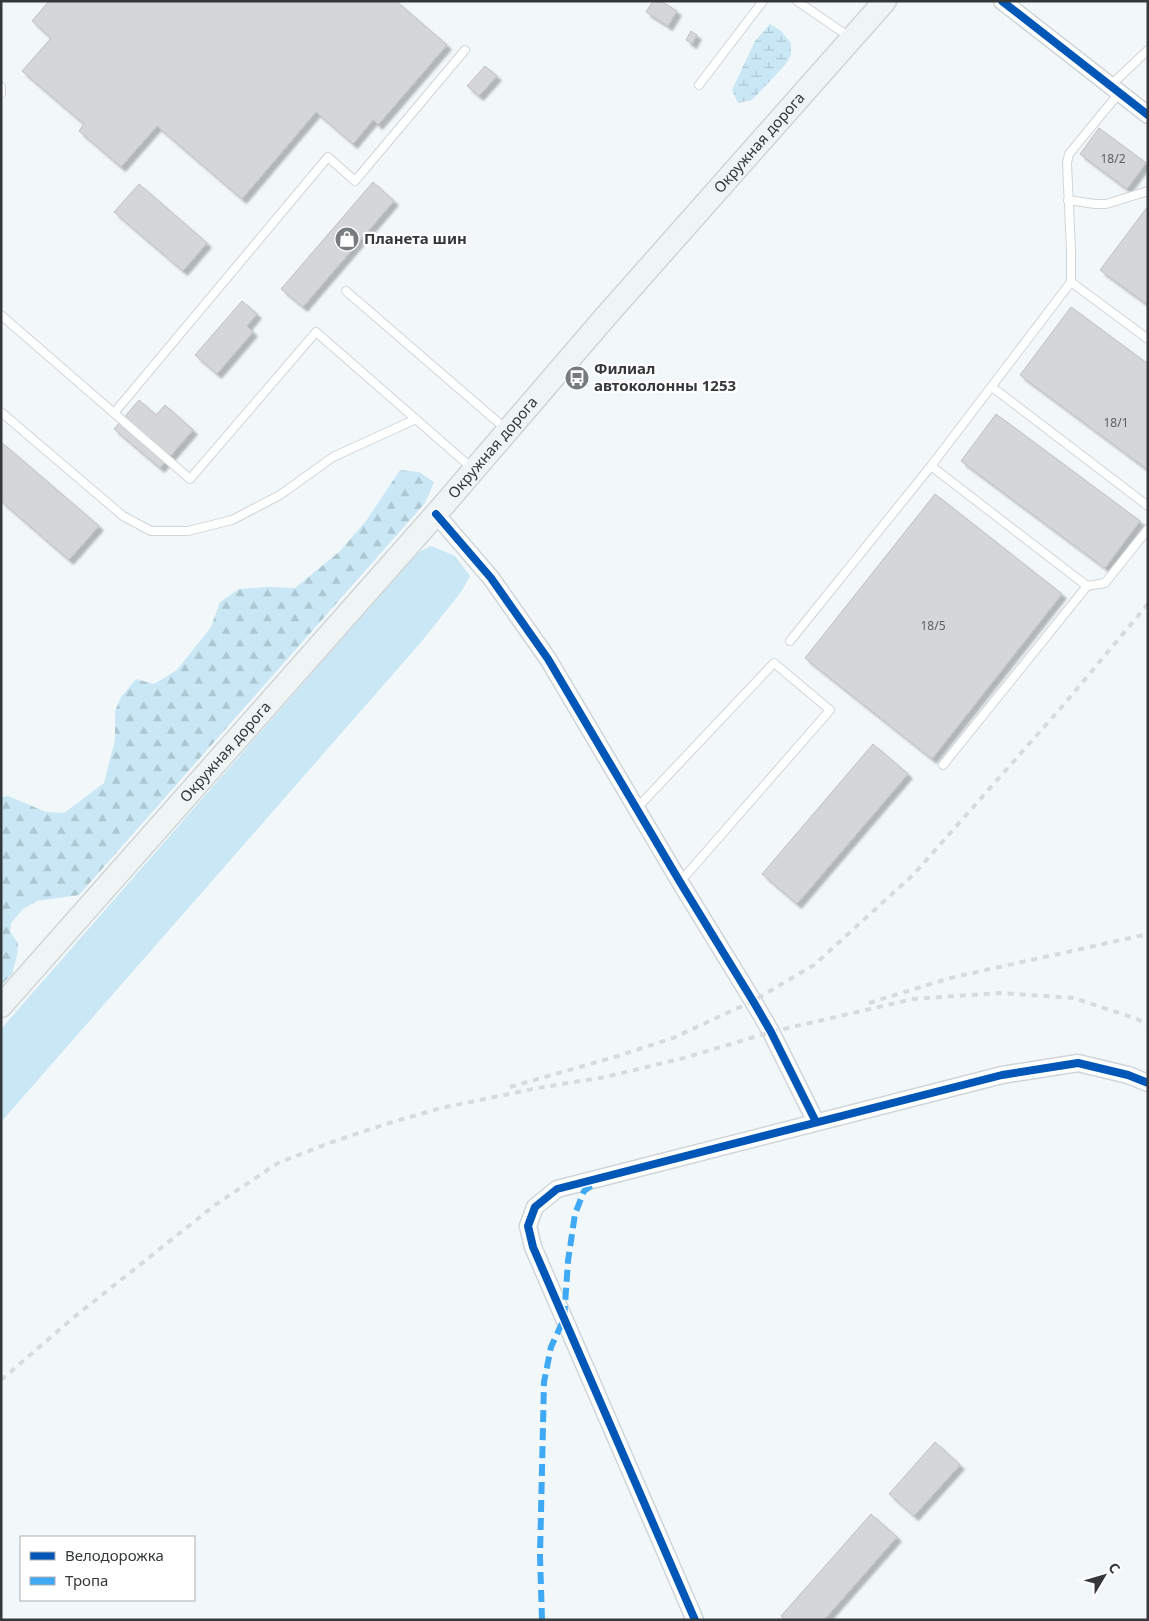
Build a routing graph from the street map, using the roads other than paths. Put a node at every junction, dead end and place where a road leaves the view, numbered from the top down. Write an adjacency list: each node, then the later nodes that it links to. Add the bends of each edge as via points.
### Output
1 (763, 1): 8 (lane)
2 (797, 1): 5 (lane)
3 (884, 1): 5 (main road, Окружная дорога)
4 (1002, 1): 10 (street)
5 (852, 38): 23 (main road, Окружная дорога, via 619,300)
6 (465, 50): 21 (lane, via 355,181 328,157)
7 (1148, 50): 10 (lane)
8 (699, 85)
9 (1, 87): 11 (lane)
10 (1115, 90): 12 (street); 14 (lane, via 1069,154)
11 (1, 94)
12 (1148, 115)
13 (1148, 191): 14 (lane, via 1106,204)
14 (1068, 200): 15 (lane)
15 (1071, 282): 18 (lane); 19 (lane)
16 (346, 291): 23 (lane)
17 (1, 315): 21 (lane)
18 (1148, 339)
19 (992, 388): 24 (lane); 26 (lane)
20 (1, 412): 22 (lane, via 123,516 151,531 188,531 232,520 280,495 333,457)
21 (114, 413): 22 (lane, via 190,478 316,332)
22 (416, 419): 25 (lane)
23 (508, 431): 25 (main road, Окружная дорога)
24 (931, 466): 29 (lane); 30 (lane)
25 (474, 470): 27 (main road, Окружная дорога)
26 (1148, 506)
27 (436, 514): 32 (street, via 491,578 548,659); 34 (main road, Окружная дорога)
28 (1148, 529): 29 (lane, via 1105,583)
29 (1087, 586): 31 (lane)
30 (790, 641)
31 (943, 764)
32 (637, 808): 33 (street); 33 (lane, via 774,662 830,710)
33 (680, 882): 36 (street, via 771,1032)
34 (1, 1006)
35 (1148, 1083): 36 (street, via 1078,1063 1002,1075)
36 (816, 1122): 37 (street, via 557,1189 535,1207 528,1226 533,1247)
37 (695, 1620)

